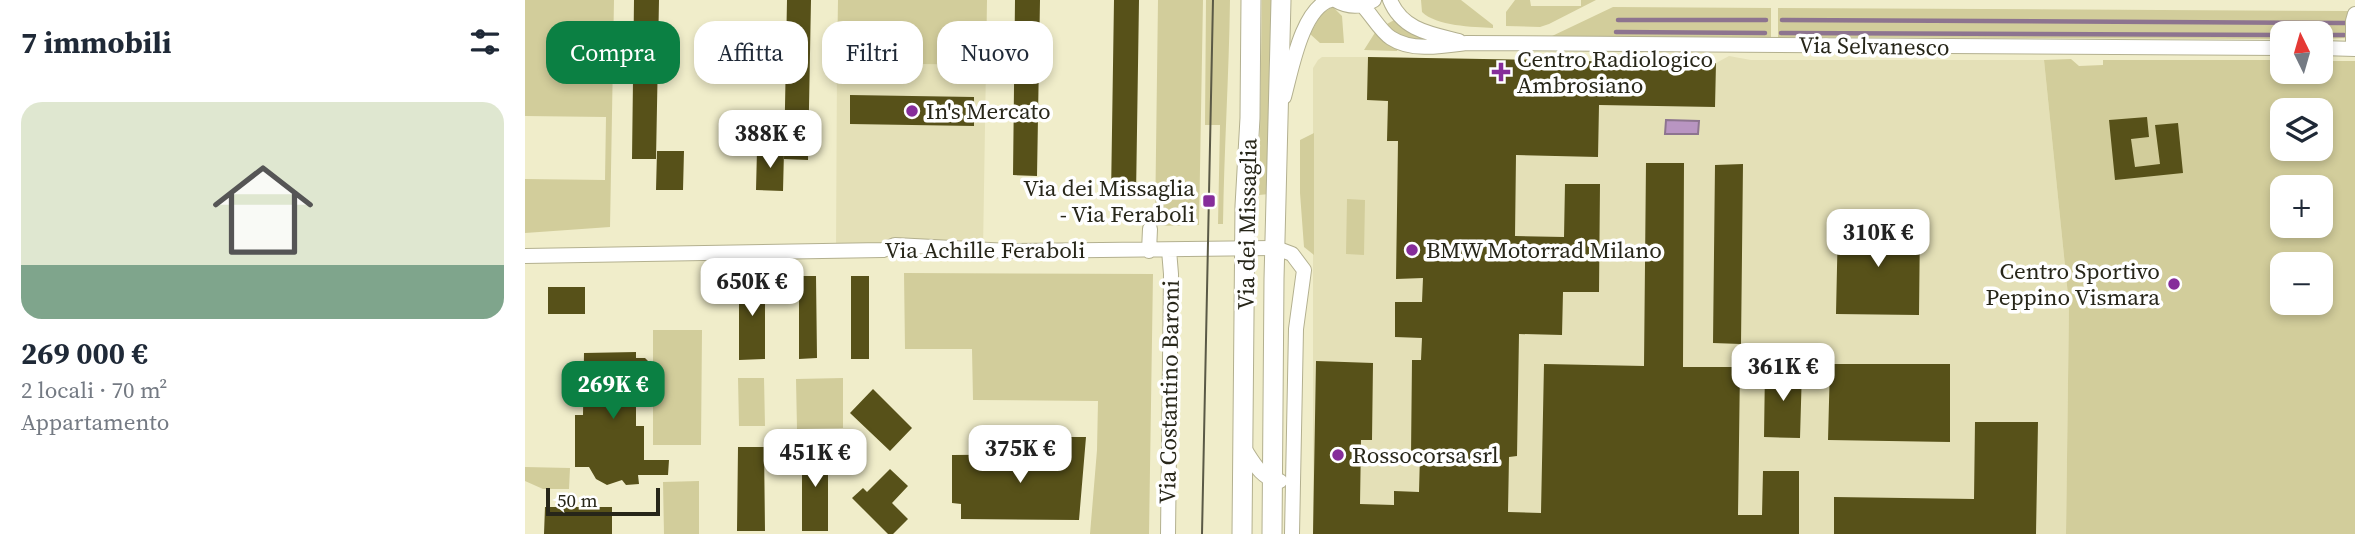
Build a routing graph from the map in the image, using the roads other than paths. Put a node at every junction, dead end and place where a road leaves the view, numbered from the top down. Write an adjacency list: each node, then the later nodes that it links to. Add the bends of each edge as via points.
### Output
1 (1251, 0): 13 (main road, Via dei Missaglia)
2 (1281, 0): 11 (main road, Via dei Missaglia)
3 (1333, 0): 5 (street, via 1346,5); 11 (street, via 1320,6 1303,32)
4 (1390, 0): 7 (street, Via Selvanesco, via 1406,23 1425,33)
5 (1368, 3): 7 (street, Via Selvanesco, via 1390,38 1435,47)
6 (2355, 14): 10 (street)
7 (1467, 43): 8 (street, Via Selvanesco)
8 (2270, 48)
9 (2333, 48): 10 (street)
10 (2354, 49)
11 (1279, 111): 14 (main road, Via dei Missaglia)
12 (1150, 229): 16 (street)
13 (1246, 248): 14 (street, Via Achille Feraboli); 15 (street, Via Achille Feraboli); 18 (main road, Via dei Missaglia)
14 (1276, 248): 19 (main road, Via dei Missaglia); 19 (street, Via dei Missaglia, via 1293,254 1304,270)
15 (1169, 250): 16 (street, Via Achille Feraboli); 20 (street, Via Costantino Baroni)
16 (1149, 251): 17 (street, Via Achille Feraboli, via 895,245 883,250)
17 (525, 256)
18 (1244, 448): 19 (street, via 1259,470); 21 (main road, Via dei Missaglia)
19 (1282, 481): 22 (main road, Via dei Missaglia); 23 (street, Via dei Missaglia)
20 (1168, 534)
21 (1242, 534)
22 (1272, 534)
23 (1292, 534)

